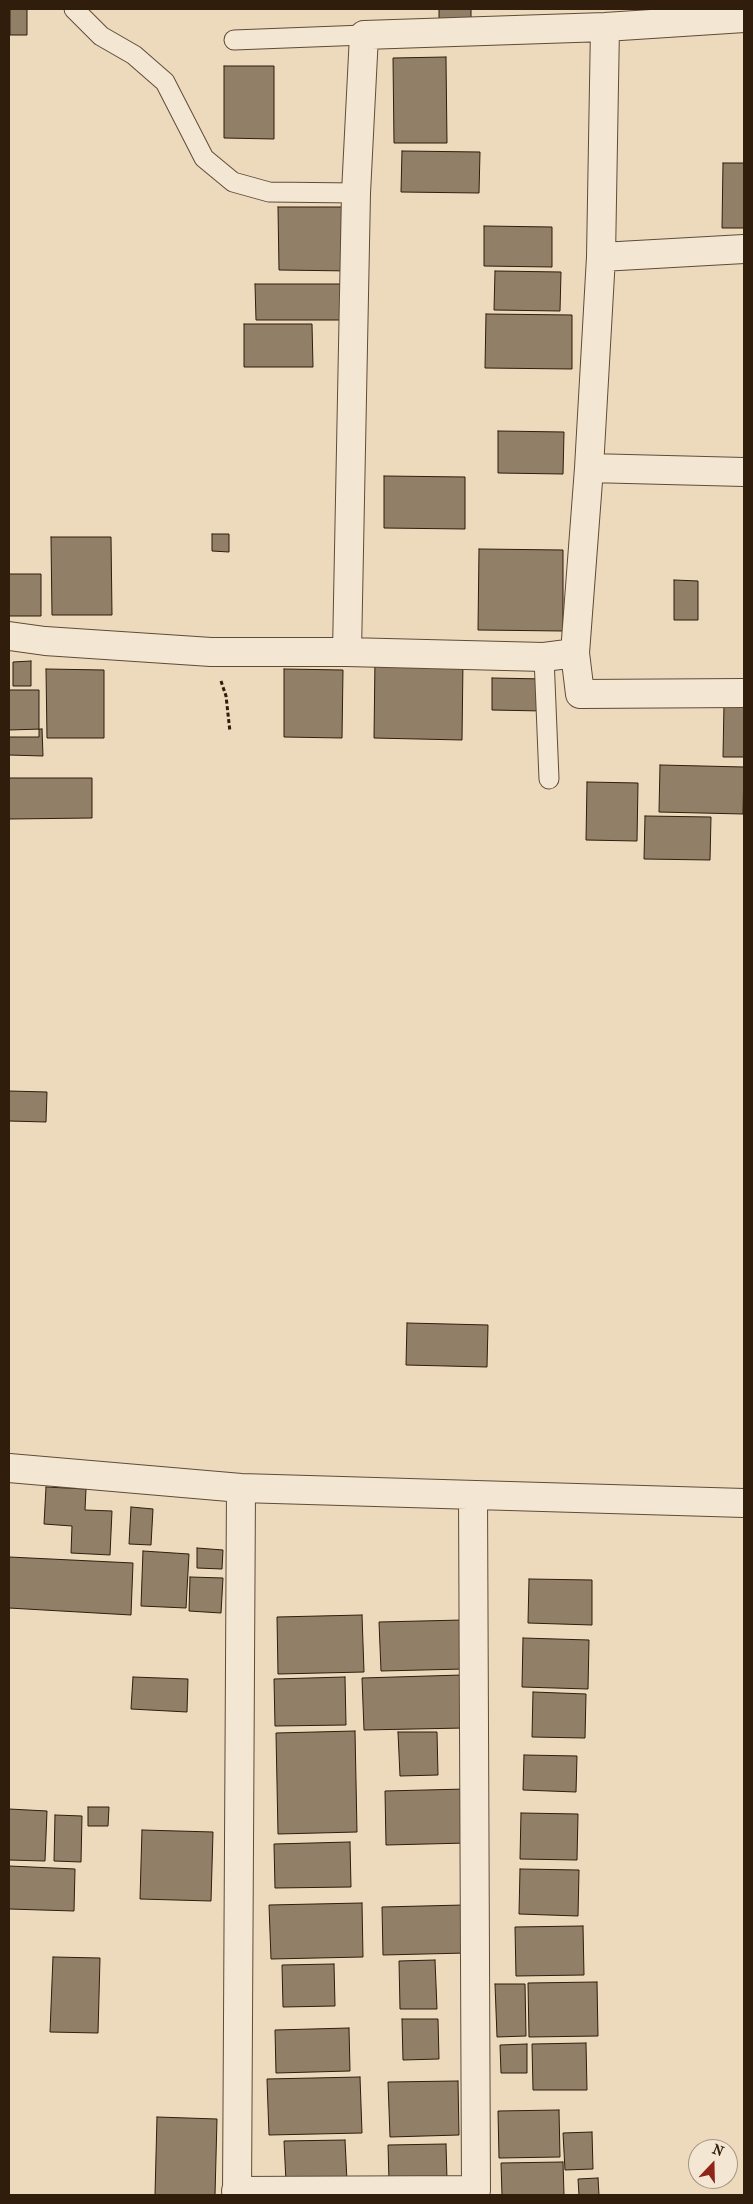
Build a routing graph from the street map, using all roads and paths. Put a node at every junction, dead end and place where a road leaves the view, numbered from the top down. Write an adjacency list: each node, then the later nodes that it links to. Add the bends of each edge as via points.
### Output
1 (74, 9): 6 (lane, via 101,36 134,55 165,82 204,158 233,182 269,192)
2 (744, 18): 3 (street)
3 (605, 27): 4 (street); 8 (street)
4 (364, 35): 5 (lane); 6 (street)
5 (234, 40)
6 (356, 193): 13 (street)
7 (744, 249): 8 (street)
8 (601, 257): 9 (street)
9 (589, 468): 10 (street); 14 (street)
10 (744, 472)
11 (9, 636): 12 (street)
12 (211, 652): 13 (street); 17 (path, via 226,696)
13 (347, 652): 15 (street)
14 (574, 653): 15 (street); 16 (street, via 580,694)
15 (544, 657): 18 (lane)
16 (744, 693)
17 (230, 732)
18 (549, 779)
19 (9, 1468): 20 (street)
20 (241, 1488): 21 (street); 23 (street)
21 (473, 1495): 22 (street); 24 (street)
22 (744, 1503)
23 (236, 2193): 24 (street)
24 (476, 2193)

